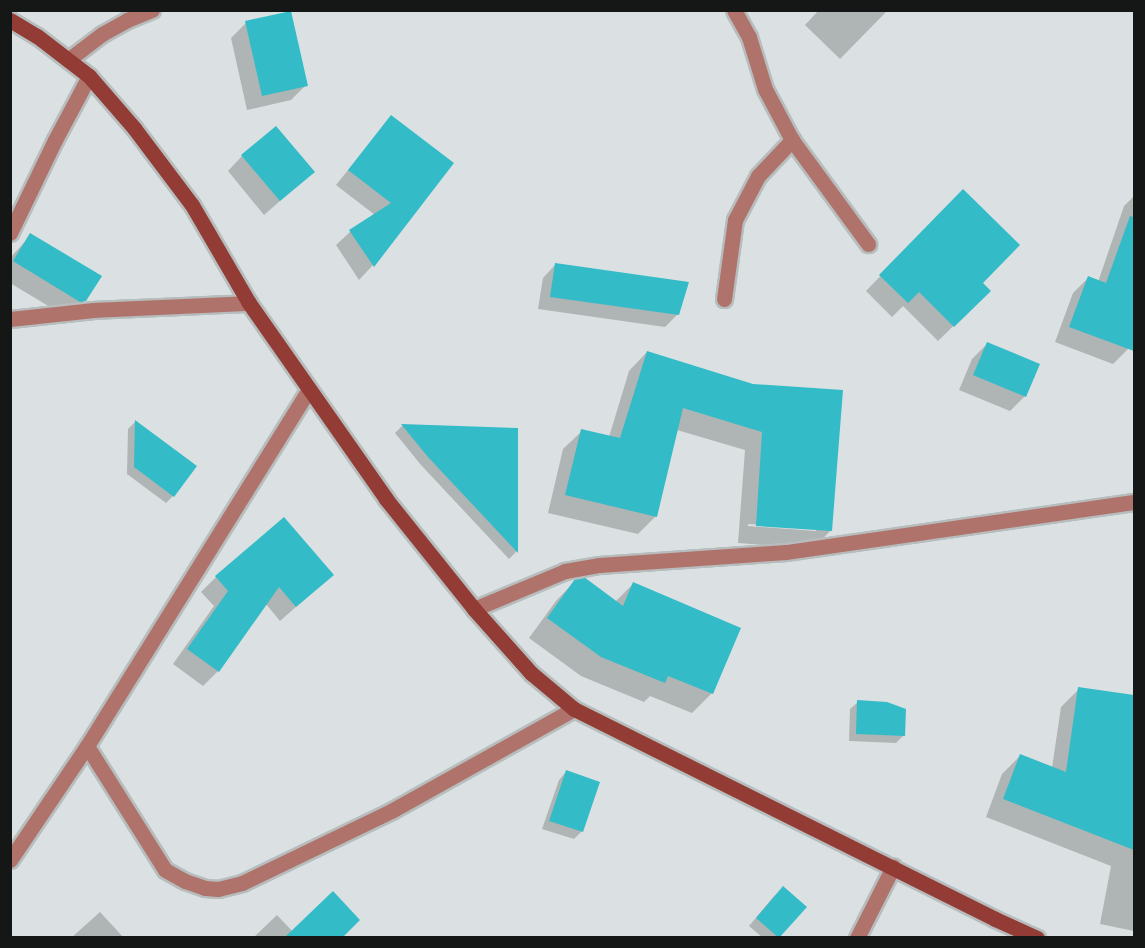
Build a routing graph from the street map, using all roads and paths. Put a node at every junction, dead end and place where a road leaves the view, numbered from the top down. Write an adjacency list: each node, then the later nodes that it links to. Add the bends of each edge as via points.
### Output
1 (152, 10): 4 (street, via 102,34)
2 (734, 10): 6 (street, via 749,37 765,89)
3 (10, 20): 4 (street)
4 (68, 60): 5 (street)
5 (89, 76): 7 (street); 10 (street, via 192,205)
6 (792, 140): 8 (street); 9 (street, via 758,176 735,220)
7 (10, 233)
8 (868, 244)
9 (724, 299)
10 (249, 303): 11 (street, via 94,310); 12 (street)
11 (10, 319)
12 (309, 389): 14 (street, via 386,499); 16 (street)
13 (1134, 502): 14 (street, via 786,552 565,571)
14 (474, 609): 15 (street, via 531,673)
15 (574, 709): 16 (street, via 393,810 242,883 218,889 185,881 165,870); 18 (street)
16 (87, 746): 17 (street)
17 (10, 860)
18 (893, 867): 19 (street); 20 (street)
19 (857, 938)
20 (1037, 938)

